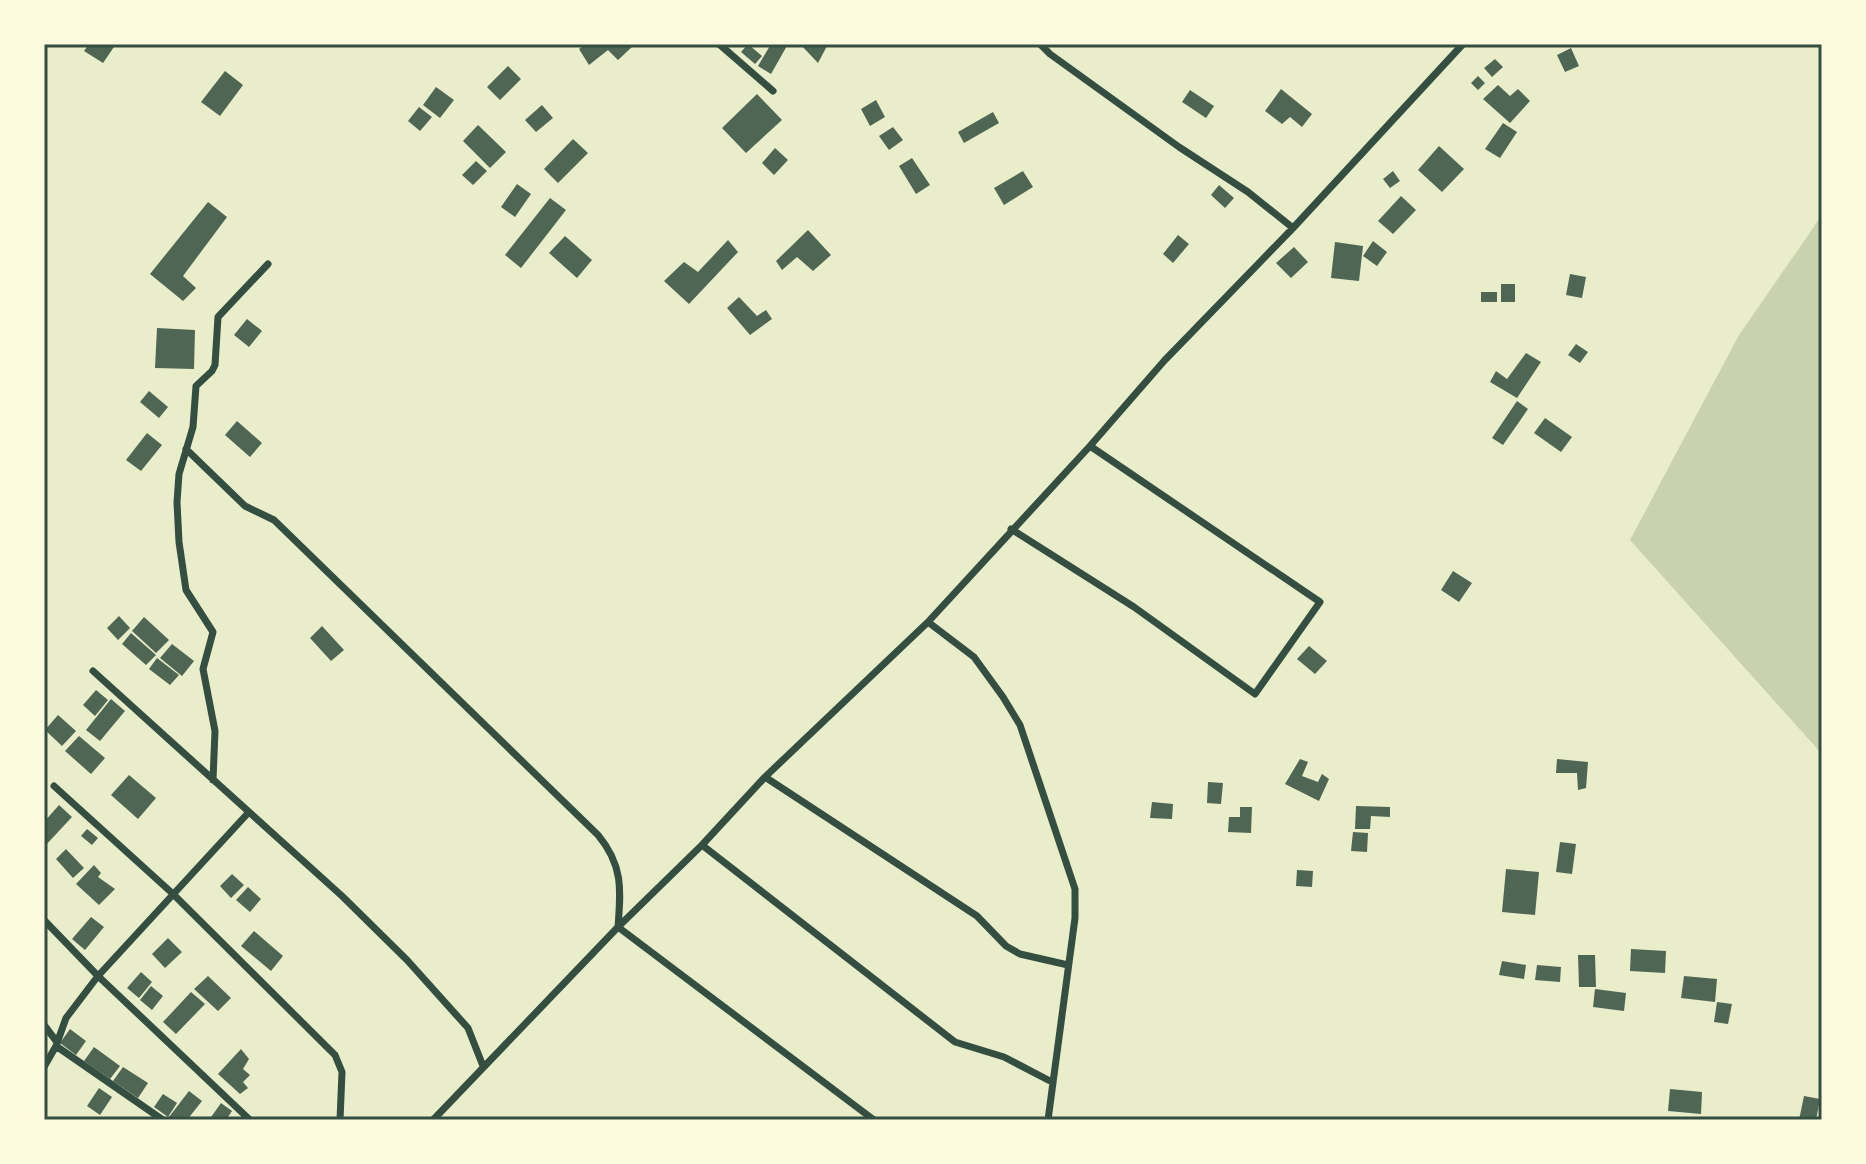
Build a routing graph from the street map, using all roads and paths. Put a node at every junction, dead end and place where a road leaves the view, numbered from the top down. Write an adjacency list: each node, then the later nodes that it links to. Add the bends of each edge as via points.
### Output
1 (719, 44): 4 (street)
2 (1040, 44): 5 (street)
3 (1463, 44): 5 (street)
4 (773, 91)
5 (1293, 228): 7 (street)
6 (268, 264): 8 (street, via 218,317 215,365 196,386)
7 (1090, 446): 9 (street); 9 (street, via 1320,602 1255,694 1134,607)
8 (186, 449): 13 (street, via 179,474 179,542 186,590 213,632 203,669 215,731); 19 (street, via 245,506 274,520 598,835 613,853 618,875)
9 (1011, 529): 10 (street)
10 (928, 622): 12 (street); 20 (street, via 974,657 1020,725 1075,889)
11 (93, 671): 13 (street)
12 (765, 777): 16 (street); 20 (street, via 977,916 1013,950)
13 (213, 780): 15 (street)
14 (54, 786): 17 (street)
15 (249, 812): 17 (street); 24 (street, via 407,960 468,1028)
16 (702, 845): 19 (street); 26 (street, via 955,1042 1004,1057)
17 (172, 893): 21 (street); 29 (street, via 335,1055 342,1072)
18 (44, 920): 21 (street)
19 (618, 927): 24 (street); 31 (street)
20 (1068, 965): 26 (street)
21 (98, 976): 23 (street, via 66,1018); 28 (street)
22 (44, 1025): 23 (street)
23 (56, 1044): 25 (street); 27 (street)
24 (483, 1066): 30 (street)
25 (44, 1067)
26 (1052, 1082): 32 (street)
27 (163, 1120)
28 (250, 1120)
29 (340, 1120)
30 (433, 1120)
31 (874, 1120)
32 (1048, 1120)

